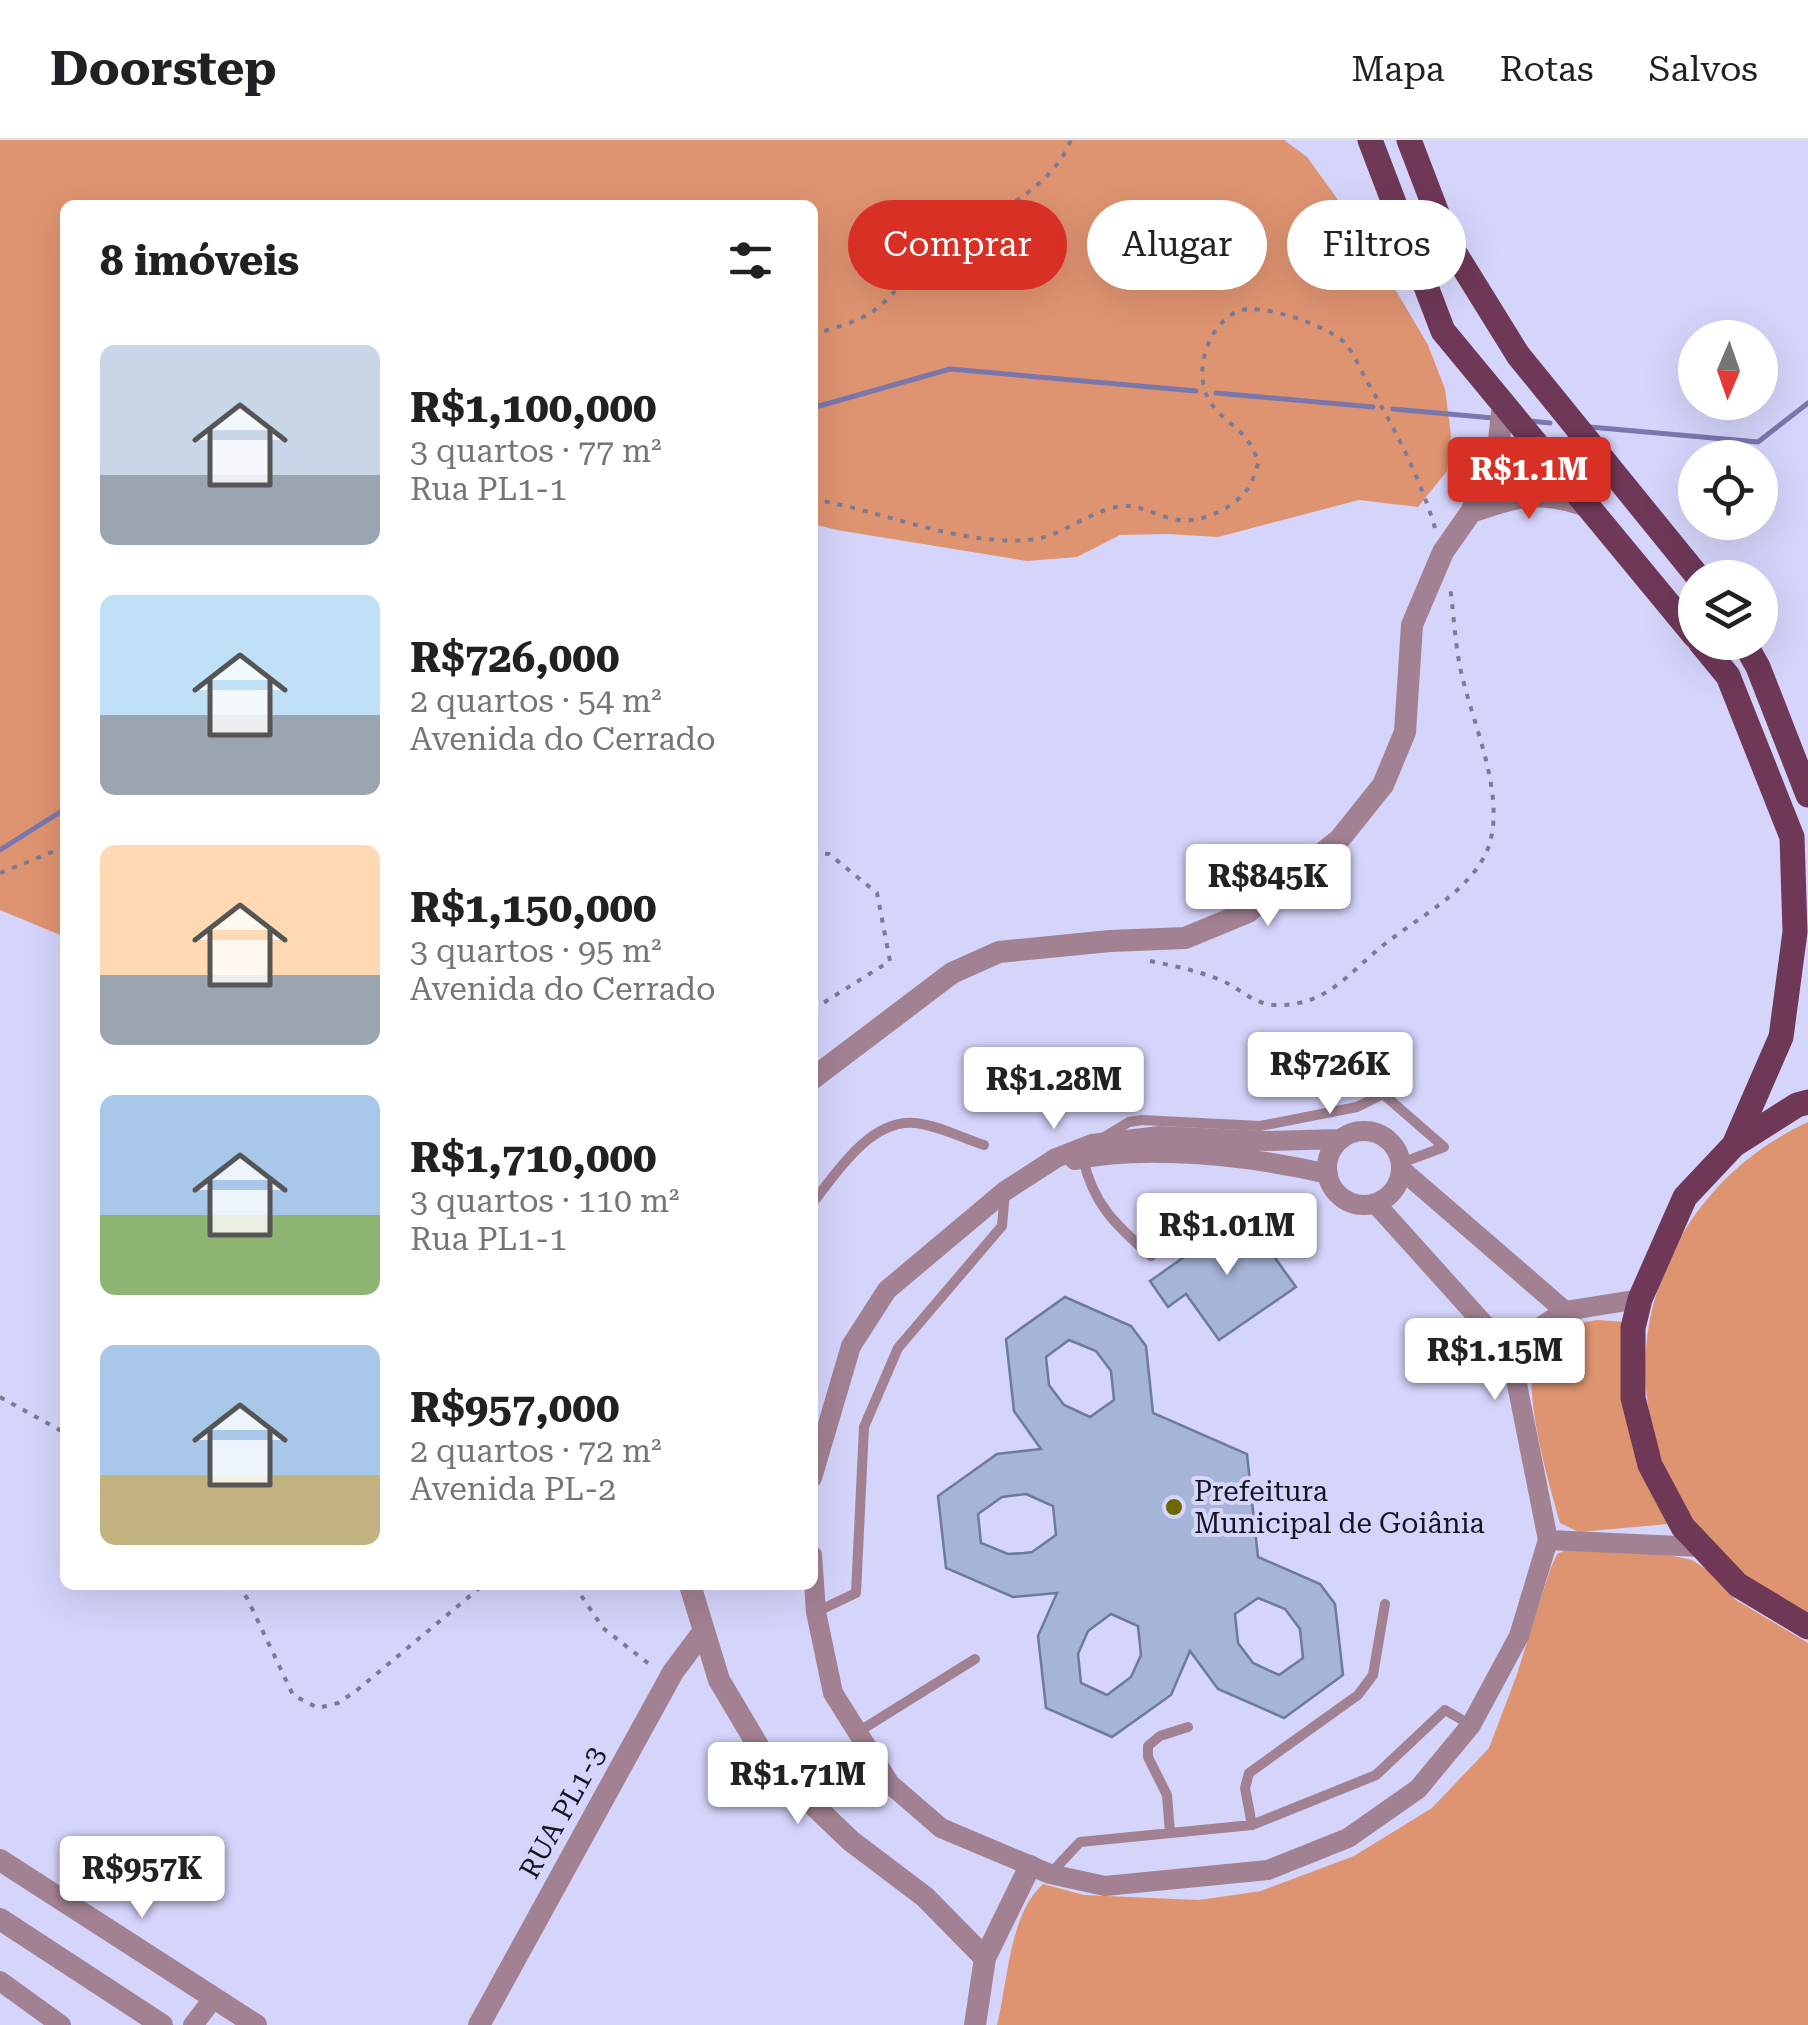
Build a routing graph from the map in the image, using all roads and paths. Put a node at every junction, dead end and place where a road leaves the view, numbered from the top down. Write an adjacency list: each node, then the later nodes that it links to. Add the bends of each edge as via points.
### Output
1 (1071, 140): 4 (path, via 1044,180 923,261 874,312)
2 (1370, 140): 5 (main road, via 1443,331)
3 (1409, 140): 10 (main road, via 1448,242 1518,356)
4 (818, 333)
5 (1503, 404): 7 (main road); 8 (street, via 1499,440)
6 (818, 500): 9 (path, via 937,531 1023,540 1047,538 1129,506 1177,520 1212,515 1248,490 1258,462 1248,440 1207,397 1204,354 1236,312 1256,308 1314,325 1344,342 1402,439)
7 (1588, 506): 8 (street, via 1528,494); 11 (main road)
8 (1471, 512): 9 (street)
9 (1443, 552): 18 (path, via 1461,671 1492,794 1496,823 1485,855 1436,908 1322,998 1260,1003 1204,974); 20 (street, via 1412,626 1404,732 1383,785 1339,840 1248,912 1186,938 999,952 952,973)
10 (1684, 560)
11 (1678, 615)
12 (1715, 660): 25 (main road, via 1728,676 1792,837 1795,932 1780,1038)
13 (1754, 660): 14 (main road)
14 (1808, 795)
15 (60, 849): 17 (path)
16 (818, 853): 19 (path, via 829,854 877,893 890,962)
17 (0, 873)
18 (1135, 960)
19 (818, 1006)
20 (818, 1074)
21 (1808, 1102): 25 (main road)
22 (1340, 1139): 23 (street); 27 (street, via 1378,1133 1397,1150); 28 (street)
23 (1265, 1142): 26 (street, via 1160,1136); 27 (lane, via 1384,1094 1444,1147); 28 (street)
24 (984, 1145): 30 (lane, via 914,1123 892,1128 855,1148)
25 (1734, 1145): 33 (main road, via 1685,1197)
26 (1087, 1152): 29 (street, via 1056,1158); 32 (lane, via 1089,1182 1110,1220)
27 (1402, 1166): 31 (street, via 1394,1191); 34 (street)
28 (1328, 1174): 31 (street, via 1340,1196)
29 (1005, 1191): 38 (street, via 887,1290 852,1346); 47 (lane, via 1002,1226 898,1348 864,1427 856,1592)
30 (818, 1196)
31 (1375, 1204): 35 (street)
32 (1150, 1256)
33 (1640, 1299): 34 (street); 40 (main road, via 1632,1398 1650,1465 1682,1527)
34 (1565, 1311): 35 (street)
35 (1510, 1354): 39 (street)
36 (0, 1396): 37 (path)
37 (60, 1430)
38 (818, 1458)
39 (1548, 1540): 40 (street); 52 (street, via 1519,1636)
40 (1701, 1547): 48 (main road, via 1738,1586)
41 (241, 1590): 42 (path, via 293,1695 318,1708 356,1691)
42 (477, 1590)
43 (577, 1590): 51 (path, via 603,1628)
44 (691, 1590): 49 (street)
45 (814, 1590): 47 (street)
46 (1384, 1604): 55 (lane, via 1373,1674 1358,1695 1249,1772)
47 (816, 1612): 54 (street, via 833,1693)
48 (1808, 1627)
49 (703, 1632): 51 (street, RUA PL1-3); 60 (street, via 719,1680 767,1762)
50 (975, 1659): 54 (lane)
51 (670, 1679): 67 (street, RUA PL1-3)
52 (1471, 1725): 55 (lane, via 1445,1710 1376,1776); 58 (street, via 1418,1789 1348,1838 1268,1870 1105,1886)
53 (1188, 1727): 56 (lane, via 1148,1746 1166,1795)
54 (858, 1732): 58 (street, via 890,1784 941,1828)
55 (1252, 1825): 56 (lane)
56 (1170, 1833): 58 (lane, via 1080,1842)
57 (0, 1860): 62 (street)
58 (1040, 1870): 60 (street)
59 (0, 1919): 64 (street)
60 (984, 1958): 68 (street)
61 (0, 1982): 63 (street)
62 (213, 1999): 65 (street); 66 (street)
63 (60, 2023)
64 (162, 2025)
65 (193, 2025)
66 (256, 2025)
67 (479, 2025)
68 (976, 2025)

